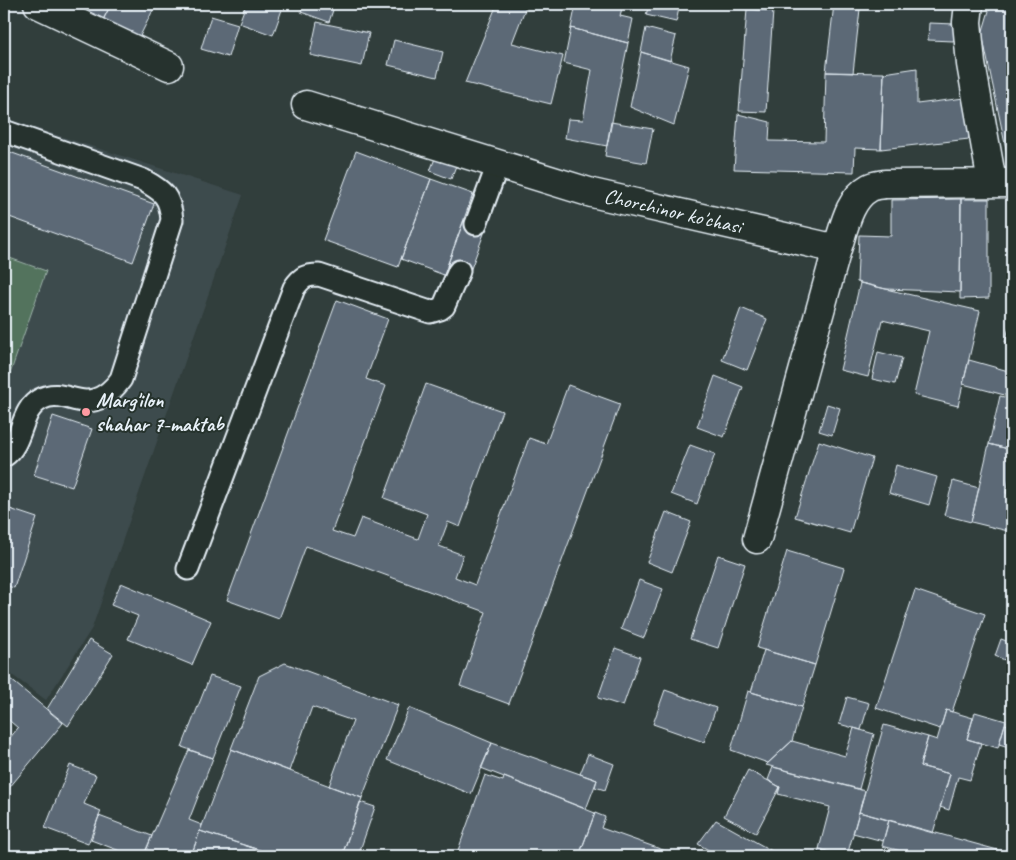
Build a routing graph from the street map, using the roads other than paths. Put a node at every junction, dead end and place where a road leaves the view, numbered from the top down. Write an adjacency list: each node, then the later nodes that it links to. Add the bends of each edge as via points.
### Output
1 (38, 4): 3 (street)
2 (969, 4): 7 (street, via 967,22 971,64)
3 (169, 66)
4 (306, 105): 6 (street, Chorchinor ko'chasi)
5 (4, 131): 11 (lane, via 142,180 165,197 171,206 172,220 121,379 114,389 86,401 58,396 41,399 27,414 16,444)
6 (498, 164): 8 (lane); 9 (street, Chorchinor ko'chasi, via 592,192)
7 (1002, 182): 9 (street, via 871,187 854,204)
8 (476, 224)
9 (837, 248): 12 (street)
10 (459, 271): 13 (lane, via 444,306 430,312 319,275 301,278 294,288)
11 (4, 456)
12 (757, 539)
13 (188, 569)

